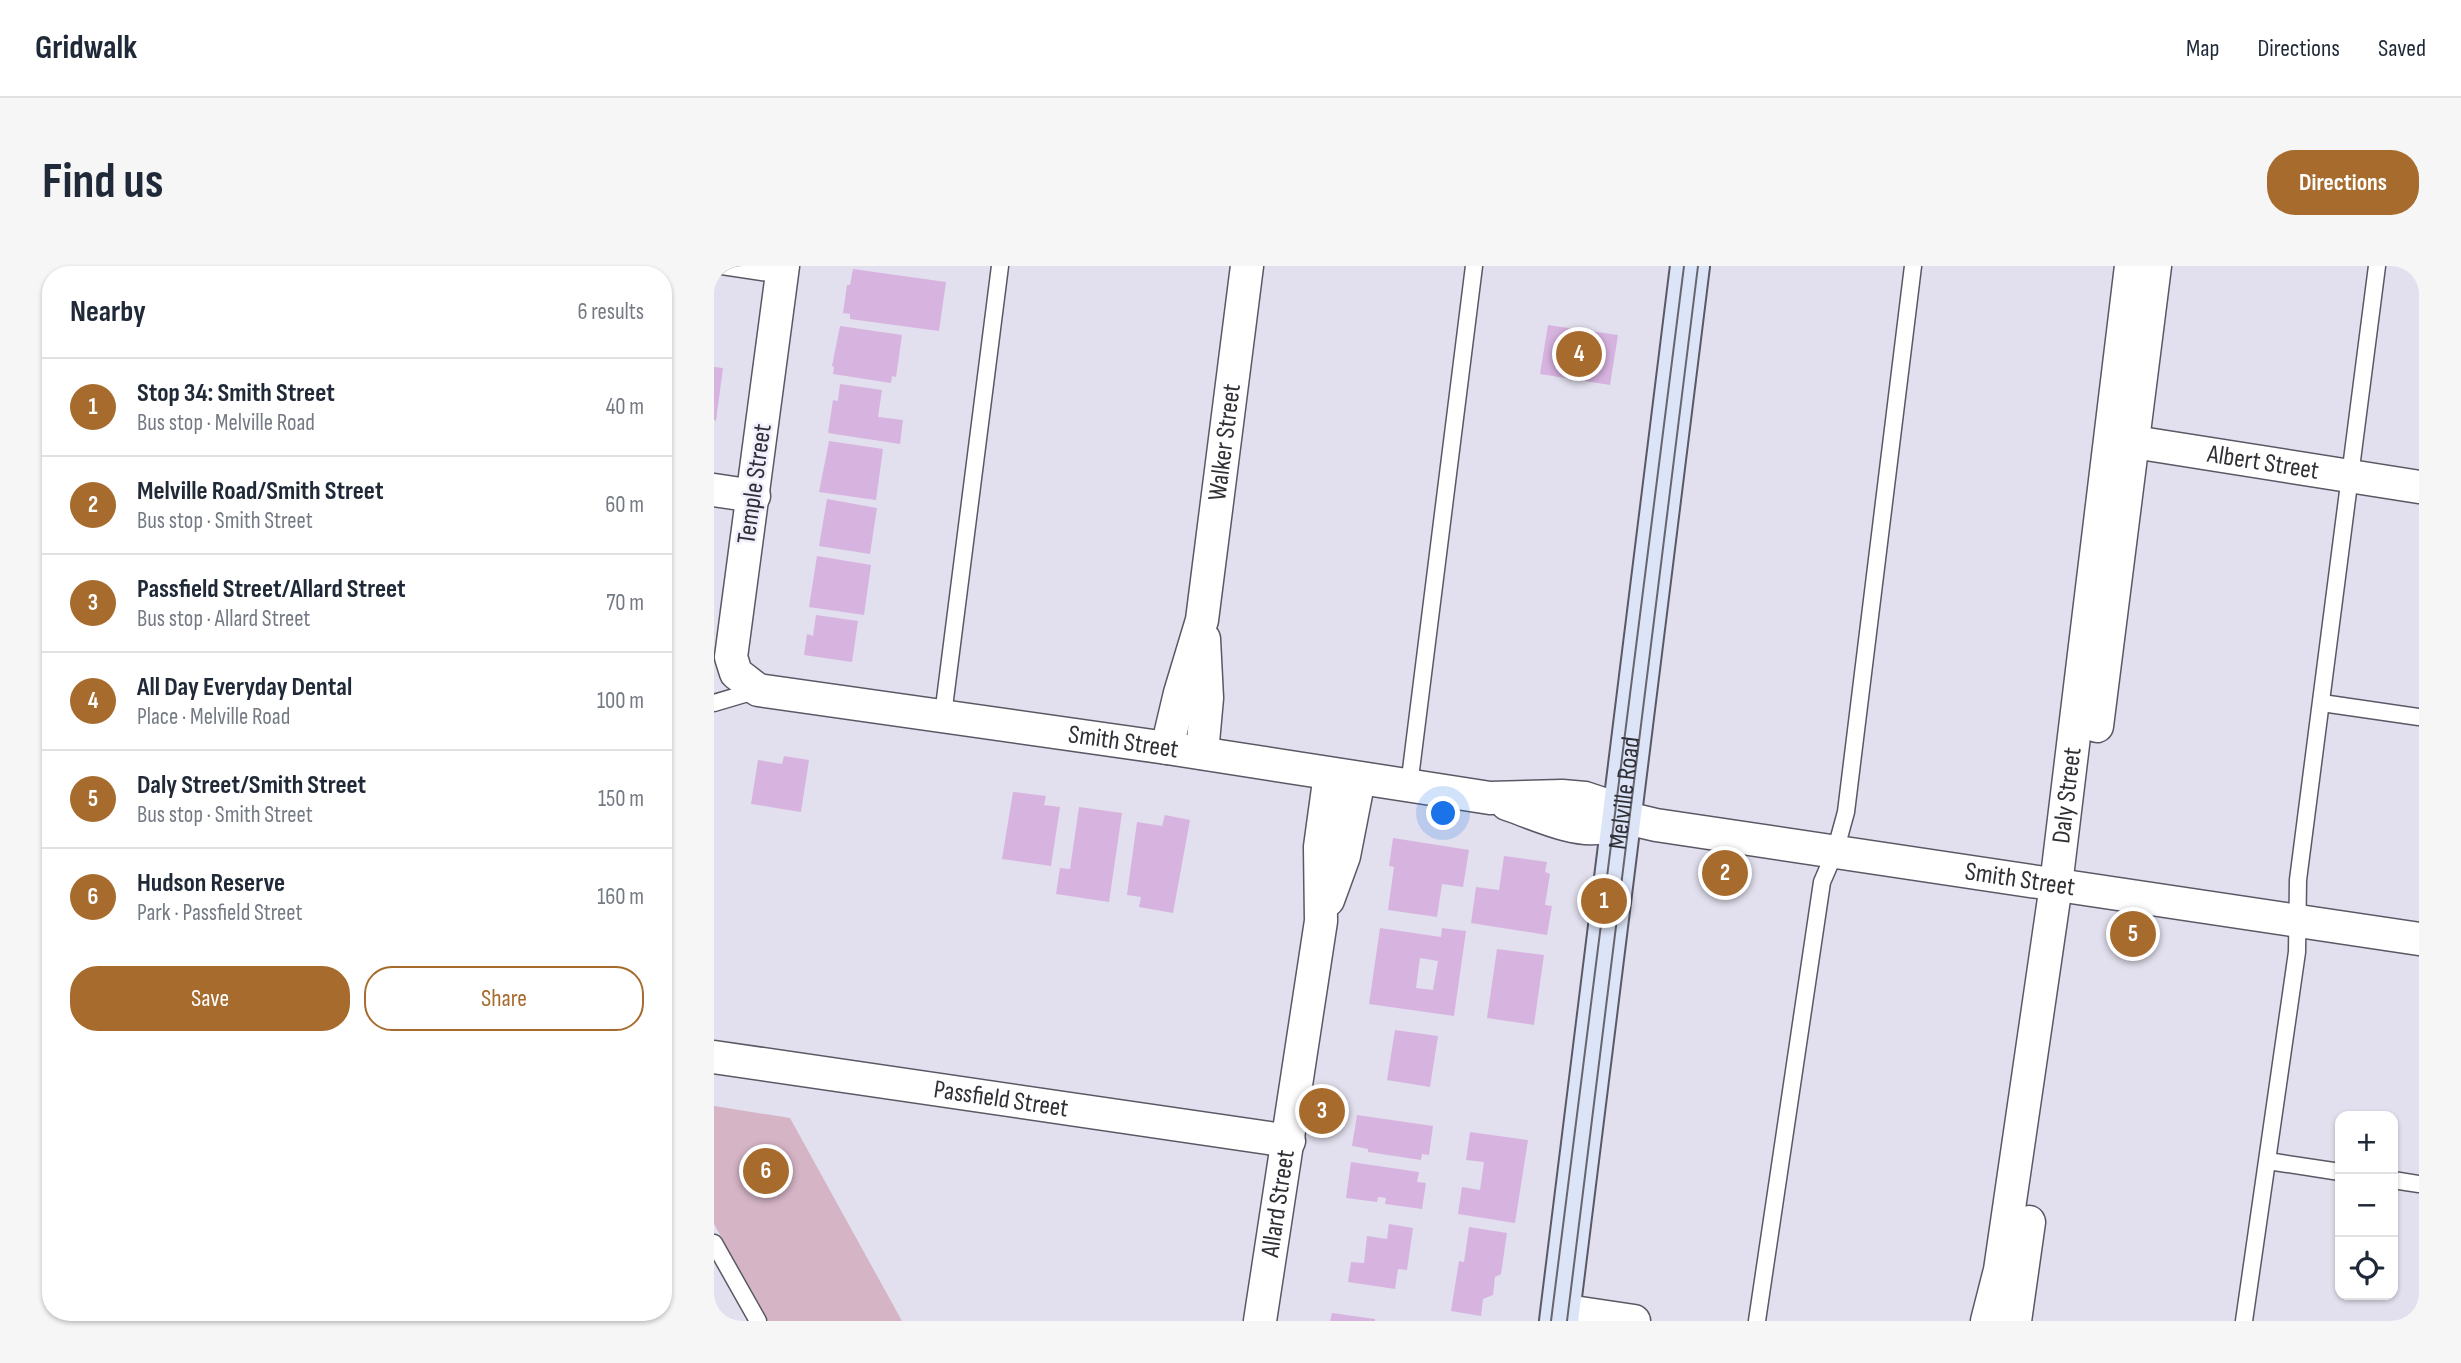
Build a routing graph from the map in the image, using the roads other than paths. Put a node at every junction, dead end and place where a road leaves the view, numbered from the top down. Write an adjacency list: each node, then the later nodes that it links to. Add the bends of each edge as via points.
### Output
1 (722, 266): 10 (lane)
2 (1000, 266): 20 (lane)
3 (1247, 266): 16 (street, Walker Street)
4 (1474, 266): 25 (lane)
5 (1690, 266): 26 (main road, Melville Road)
6 (1913, 266): 27 (lane, via 1846,812)
7 (2131, 266): 11 (street, Daly Street)
8 (2155, 266): 11 (street, Daly Street)
9 (2378, 266): 12 (lane)
10 (782, 271): 15 (street, Temple Street)
11 (2122, 440): 12 (street, Albert Street); 28 (street, Daly Street)
12 (2351, 477): 13 (street, Albert Street); 19 (lane)
13 (2419, 487)
14 (714, 490): 15 (street)
15 (754, 496): 17 (street, Temple Street, via 731,657 736,673)
16 (1202, 620): 22 (street, Walker Street); 23 (street, Walker Street, via 1207,698)
17 (758, 690): 18 (lane); 20 (street, Smith Street)
18 (714, 703)
19 (2322, 703): 21 (lane); 29 (lane)
20 (943, 715): 22 (street, Smith Street)
21 (2419, 717)
22 (1167, 748): 23 (street, Smith Street)
23 (1202, 753): 24 (street, Smith Street)
24 (1344, 776): 25 (street, Smith Street); 32 (street, Allard Street, via 1344,856 1321,921)
25 (1409, 786): 26 (street, Smith Street, via 1490,798 1585,798 1615,808)
26 (1622, 817): 27 (street, Smith Street); 38 (main road, Melville Road)
27 (1835, 852): 28 (street, Smith Street); 42 (lane, via 1822,882)
28 (2066, 887): 29 (street, Smith Street); 43 (street, Daly Street, via 2000,1270); 44 (street, Daly Street)
29 (2296, 921): 30 (street, Smith Street); 33 (lane, via 2297,952)
30 (2419, 939)
31 (714, 1056): 32 (street, Passfield Street)
32 (1289, 1141): 40 (street, Allard Street)
33 (2268, 1161): 34 (lane); 45 (lane)
34 (2335, 1171)
35 (2398, 1181): 36 (lane)
36 (2419, 1184)
37 (714, 1243): 39 (lane)
38 (1560, 1315): 41 (street)
39 (758, 1321)
40 (1260, 1321)
41 (1634, 1321)
42 (1758, 1321)
43 (1987, 1321)
44 (2015, 1321)
45 (2245, 1321)

